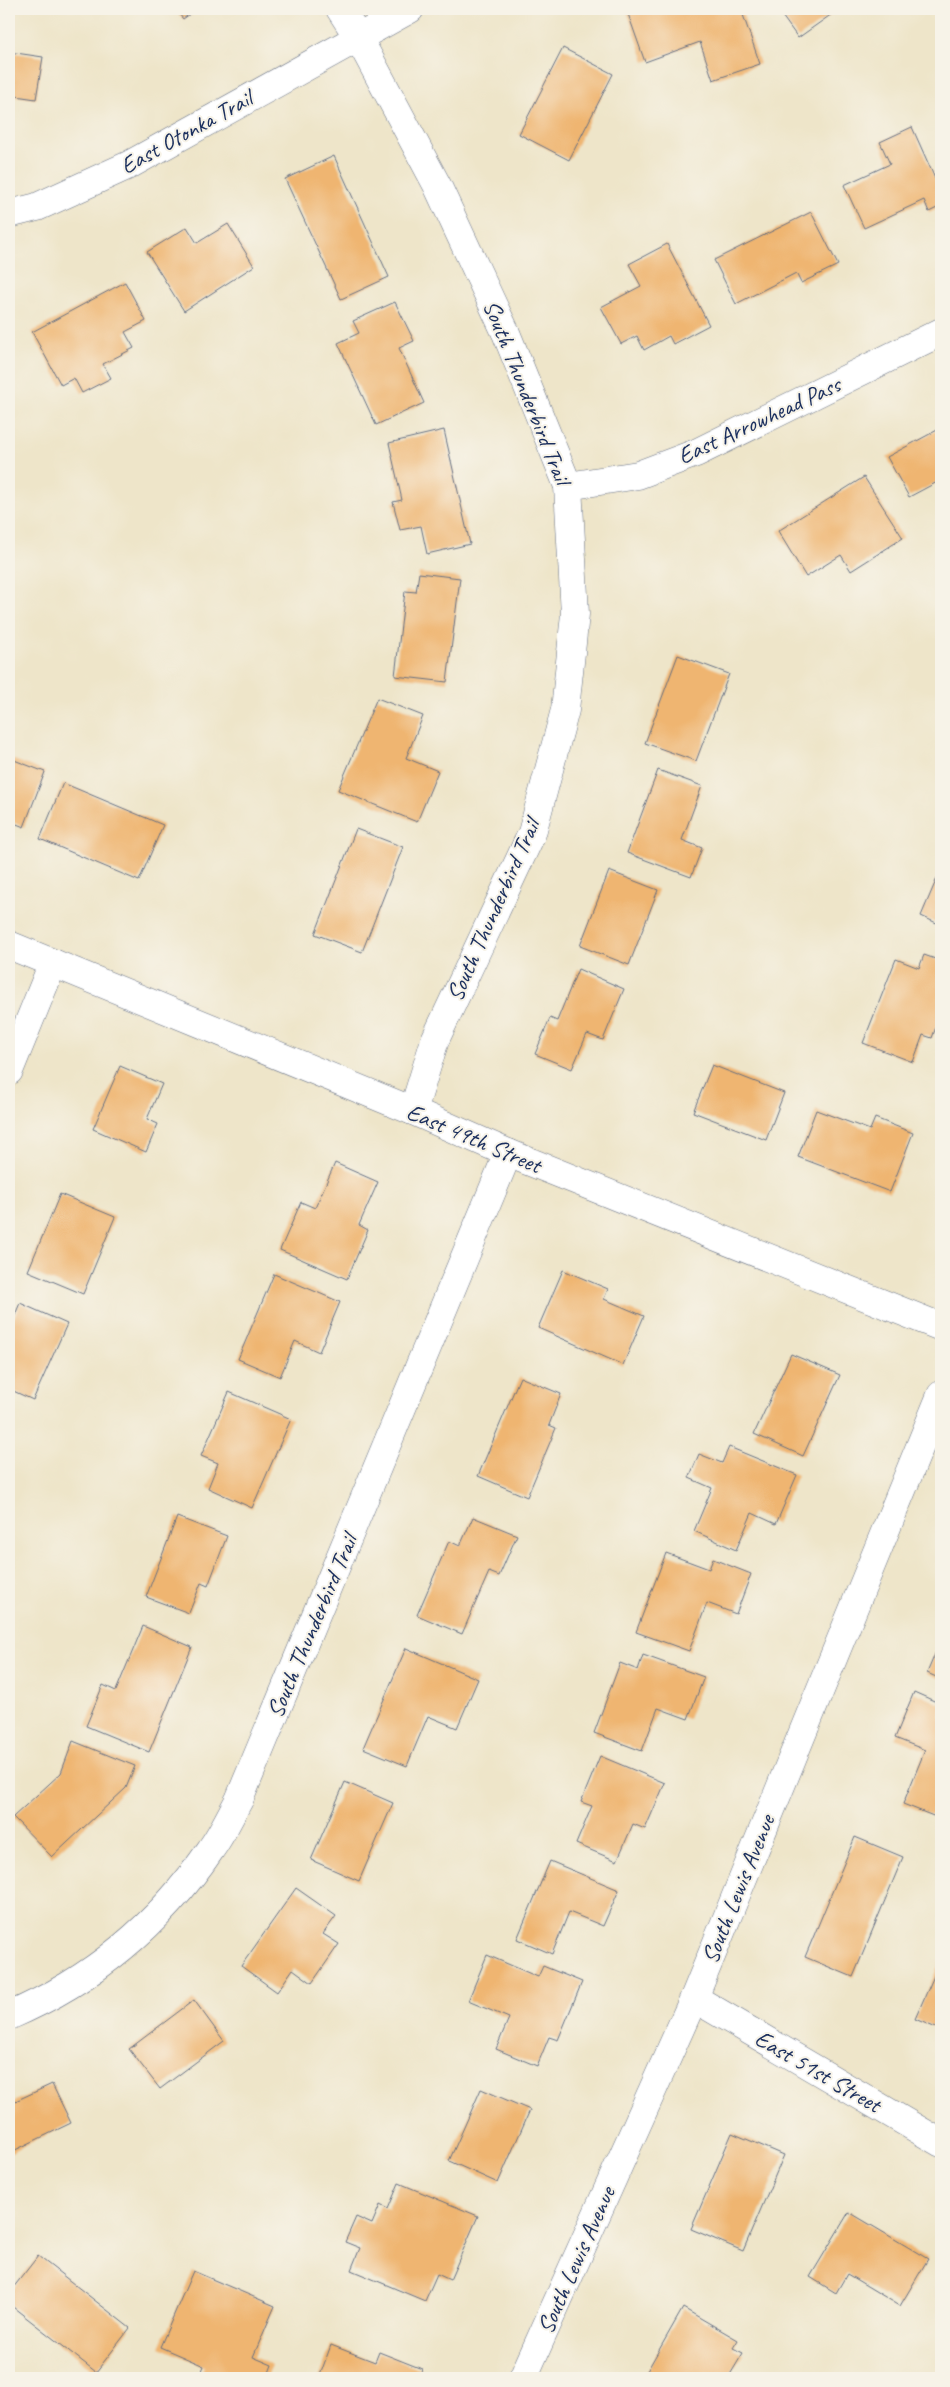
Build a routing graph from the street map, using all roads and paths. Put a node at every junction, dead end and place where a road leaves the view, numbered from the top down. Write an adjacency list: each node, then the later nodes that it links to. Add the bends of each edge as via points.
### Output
1 (340, 9): 3 (street, South Thunderbird Trail)
2 (410, 9): 3 (street, East Otonka Trail)
3 (358, 37): 4 (street, East Otonka Trail, via 129,164 38,207); 6 (street, South Thunderbird Trail, via 441,194 506,333)
4 (9, 214)
5 (941, 332): 6 (street, East Arrowhead Pass, via 696,453 638,474)
6 (568, 486): 10 (street, South Thunderbird Trail, via 575,614 565,710 532,833 434,1040)
7 (9, 945): 8 (street, East 49th Street)
8 (53, 963): 9 (street); 10 (street, East 49th Street)
9 (9, 1071)
10 (413, 1111): 11 (street, East 49th Street)
11 (508, 1153): 12 (street, East 49th Street); 15 (street, South Thunderbird Trail, via 239,1800 216,1841 176,1895 143,1931 91,1972 46,2000)
12 (941, 1327)
13 (941, 1395): 14 (street, South Lewis Avenue)
14 (694, 1998): 16 (street, East 51st Street); 17 (street, South Lewis Avenue)
15 (9, 2016)
16 (941, 2143)
17 (523, 2378)

